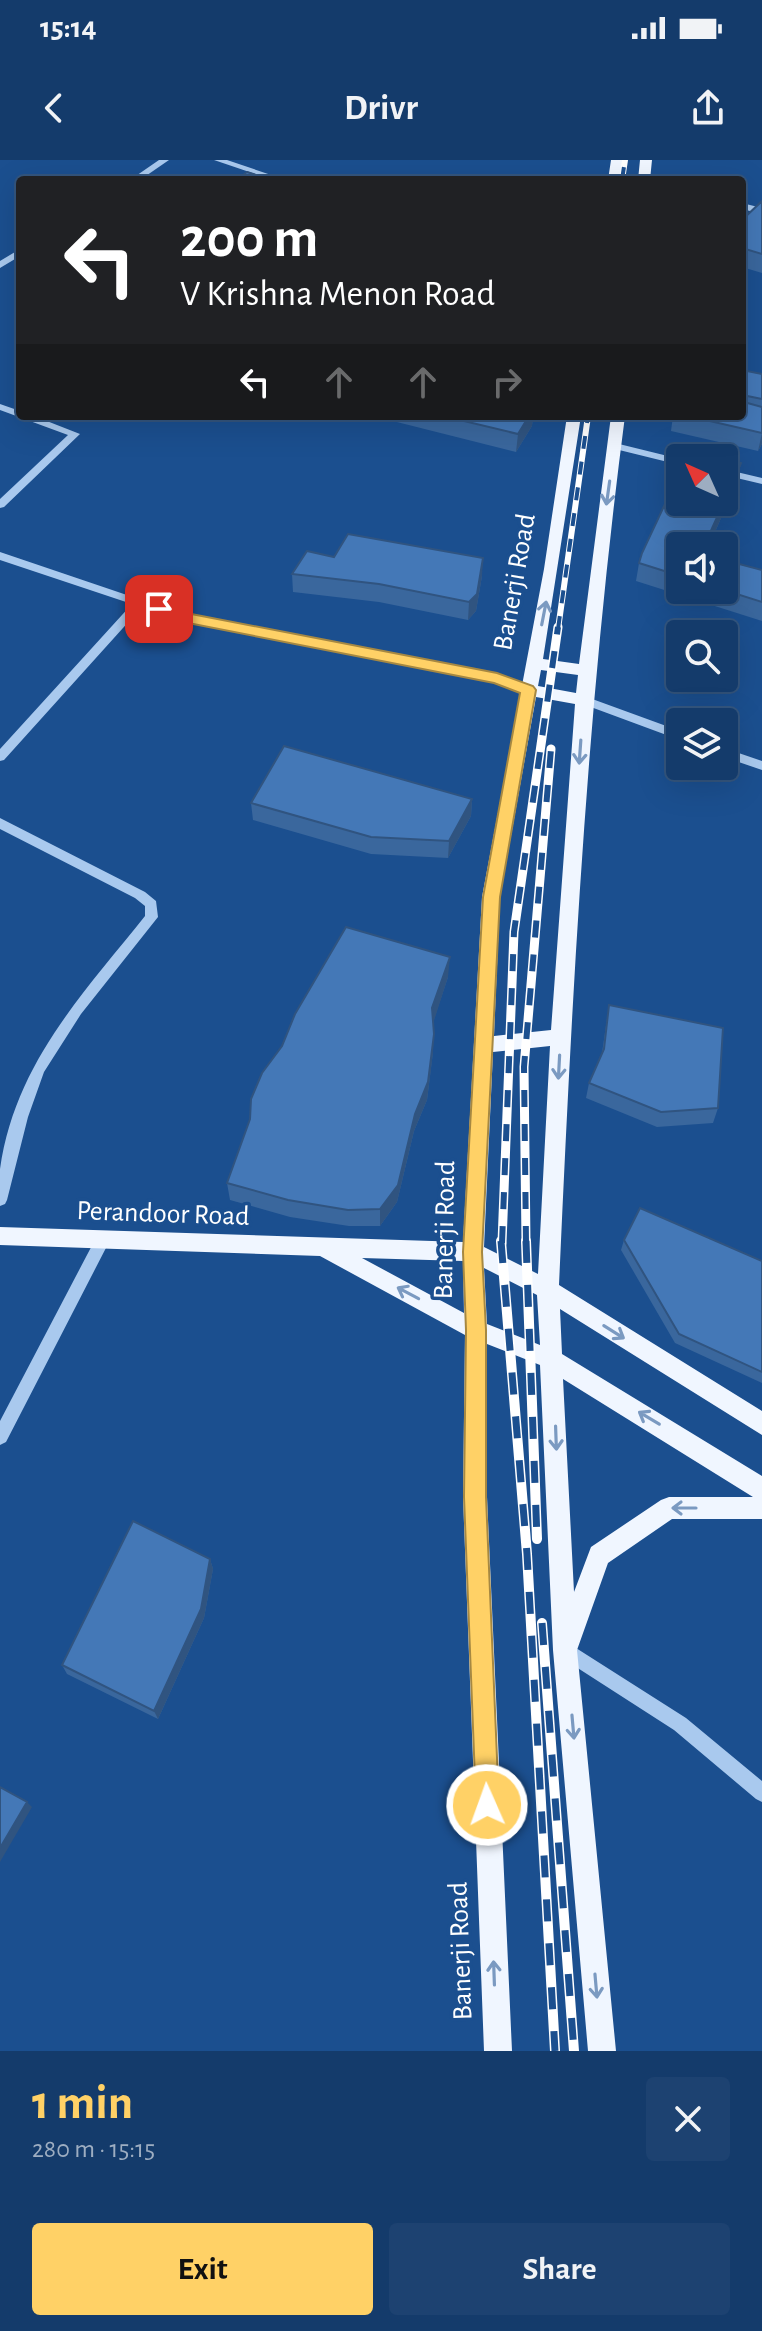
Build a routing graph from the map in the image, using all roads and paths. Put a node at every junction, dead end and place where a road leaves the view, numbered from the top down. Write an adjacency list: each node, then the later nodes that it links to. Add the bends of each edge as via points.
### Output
1 (165, 160): 3 (street)
2 (218, 160): 4 (street)
3 (140, 176)
4 (269, 176)
5 (36, 420): 12 (street, via 75,434)
6 (573, 420): 15 (main road, Banerji Road, one-way to 6)
7 (618, 420): 8 (main road)
8 (615, 446): 9 (street); 16 (main road, one-way to 16)
9 (666, 459)
10 (738, 475): 11 (street)
11 (762, 481)
12 (0, 505)
13 (0, 556): 14 (street)
14 (139, 603): 17 (street, via 178,616 497,679); 20 (street)
15 (534, 664): 16 (main road); 17 (main road, Banerji Road)
16 (587, 670): 18 (main road)
17 (528, 690): 18 (main road); 25 (main road, Banerji Road, via 491,897)
18 (584, 700): 19 (street); 24 (main road, one-way to 24)
19 (666, 731)
20 (0, 757)
21 (738, 757): 22 (street)
22 (762, 766)
23 (0, 823): 26 (street, via 140,895 151,904 152,917 38,1070)
24 (560, 1037): 25 (main road); 31 (main road, one-way to 31)
25 (483, 1045): 30 (main road, Banerji Road)
26 (0, 1200)
27 (0, 1236): 28 (main road, Perandoor Road)
28 (103, 1239): 29 (main road, Perandoor Road); 35 (street)
29 (324, 1248): 30 (main road, Perandoor Road); 32 (main road, Perandoor Road, one-way to 29)
30 (473, 1252): 31 (main road); 32 (main road, Banerji Road)
31 (548, 1290): 33 (main road); 34 (main road, one-way to 34)
32 (476, 1330): 33 (main road, Perandoor Road); 40 (main road, Banerji Road, one-way to 32, via 475,1497)
33 (553, 1360): 36 (main road, Perandoor Road, one-way to 33); 38 (main road, one-way to 38)
34 (762, 1424)
35 (0, 1437)
36 (762, 1489)
37 (762, 1508): 38 (main road, one-way to 38, via 669,1508 599,1555)
38 (565, 1650): 39 (street, via 680,1724); 41 (main road, one-way to 41)
39 (762, 1793)
40 (498, 2051)
41 (602, 2051)

